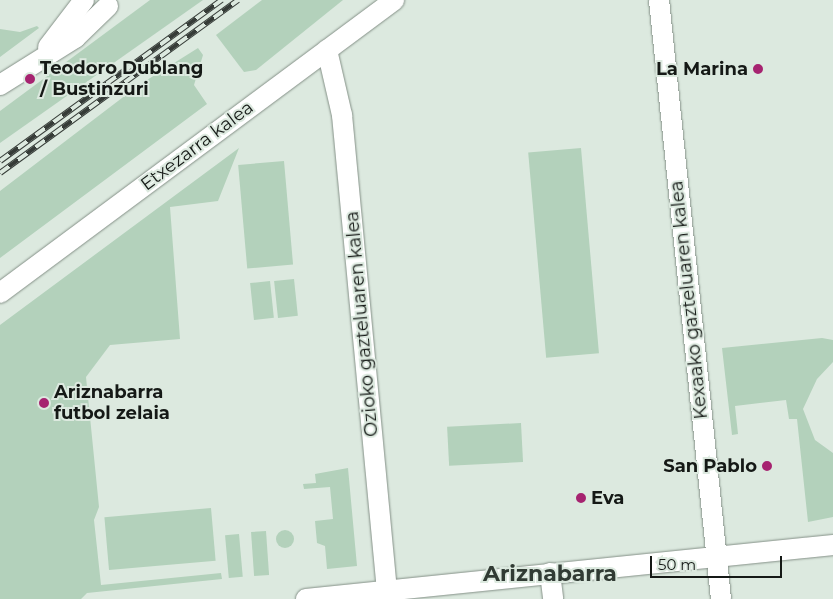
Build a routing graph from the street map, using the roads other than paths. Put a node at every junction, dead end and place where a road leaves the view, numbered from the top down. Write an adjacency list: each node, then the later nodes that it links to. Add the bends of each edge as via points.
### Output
1 (84, 0): 6 (street)
2 (394, 0): 5 (street, Etxezarra kalea)
3 (659, 0): 10 (street, Kexaako gazteluaren kalea)
4 (106, 2): 6 (street, via 75,38)
5 (327, 50): 8 (street, Etxezarra kalea); 12 (street, Ozioko gazteluaren kalea, via 342,114)
6 (38, 58): 7 (street)
7 (0, 86)
8 (0, 293)
9 (833, 545): 10 (street)
10 (717, 557): 11 (street); 15 (street, Kexaako gazteluaren kalea)
11 (550, 573): 12 (street); 14 (street)
12 (388, 595): 13 (street)
13 (306, 599)
14 (553, 599)
15 (720, 599)

